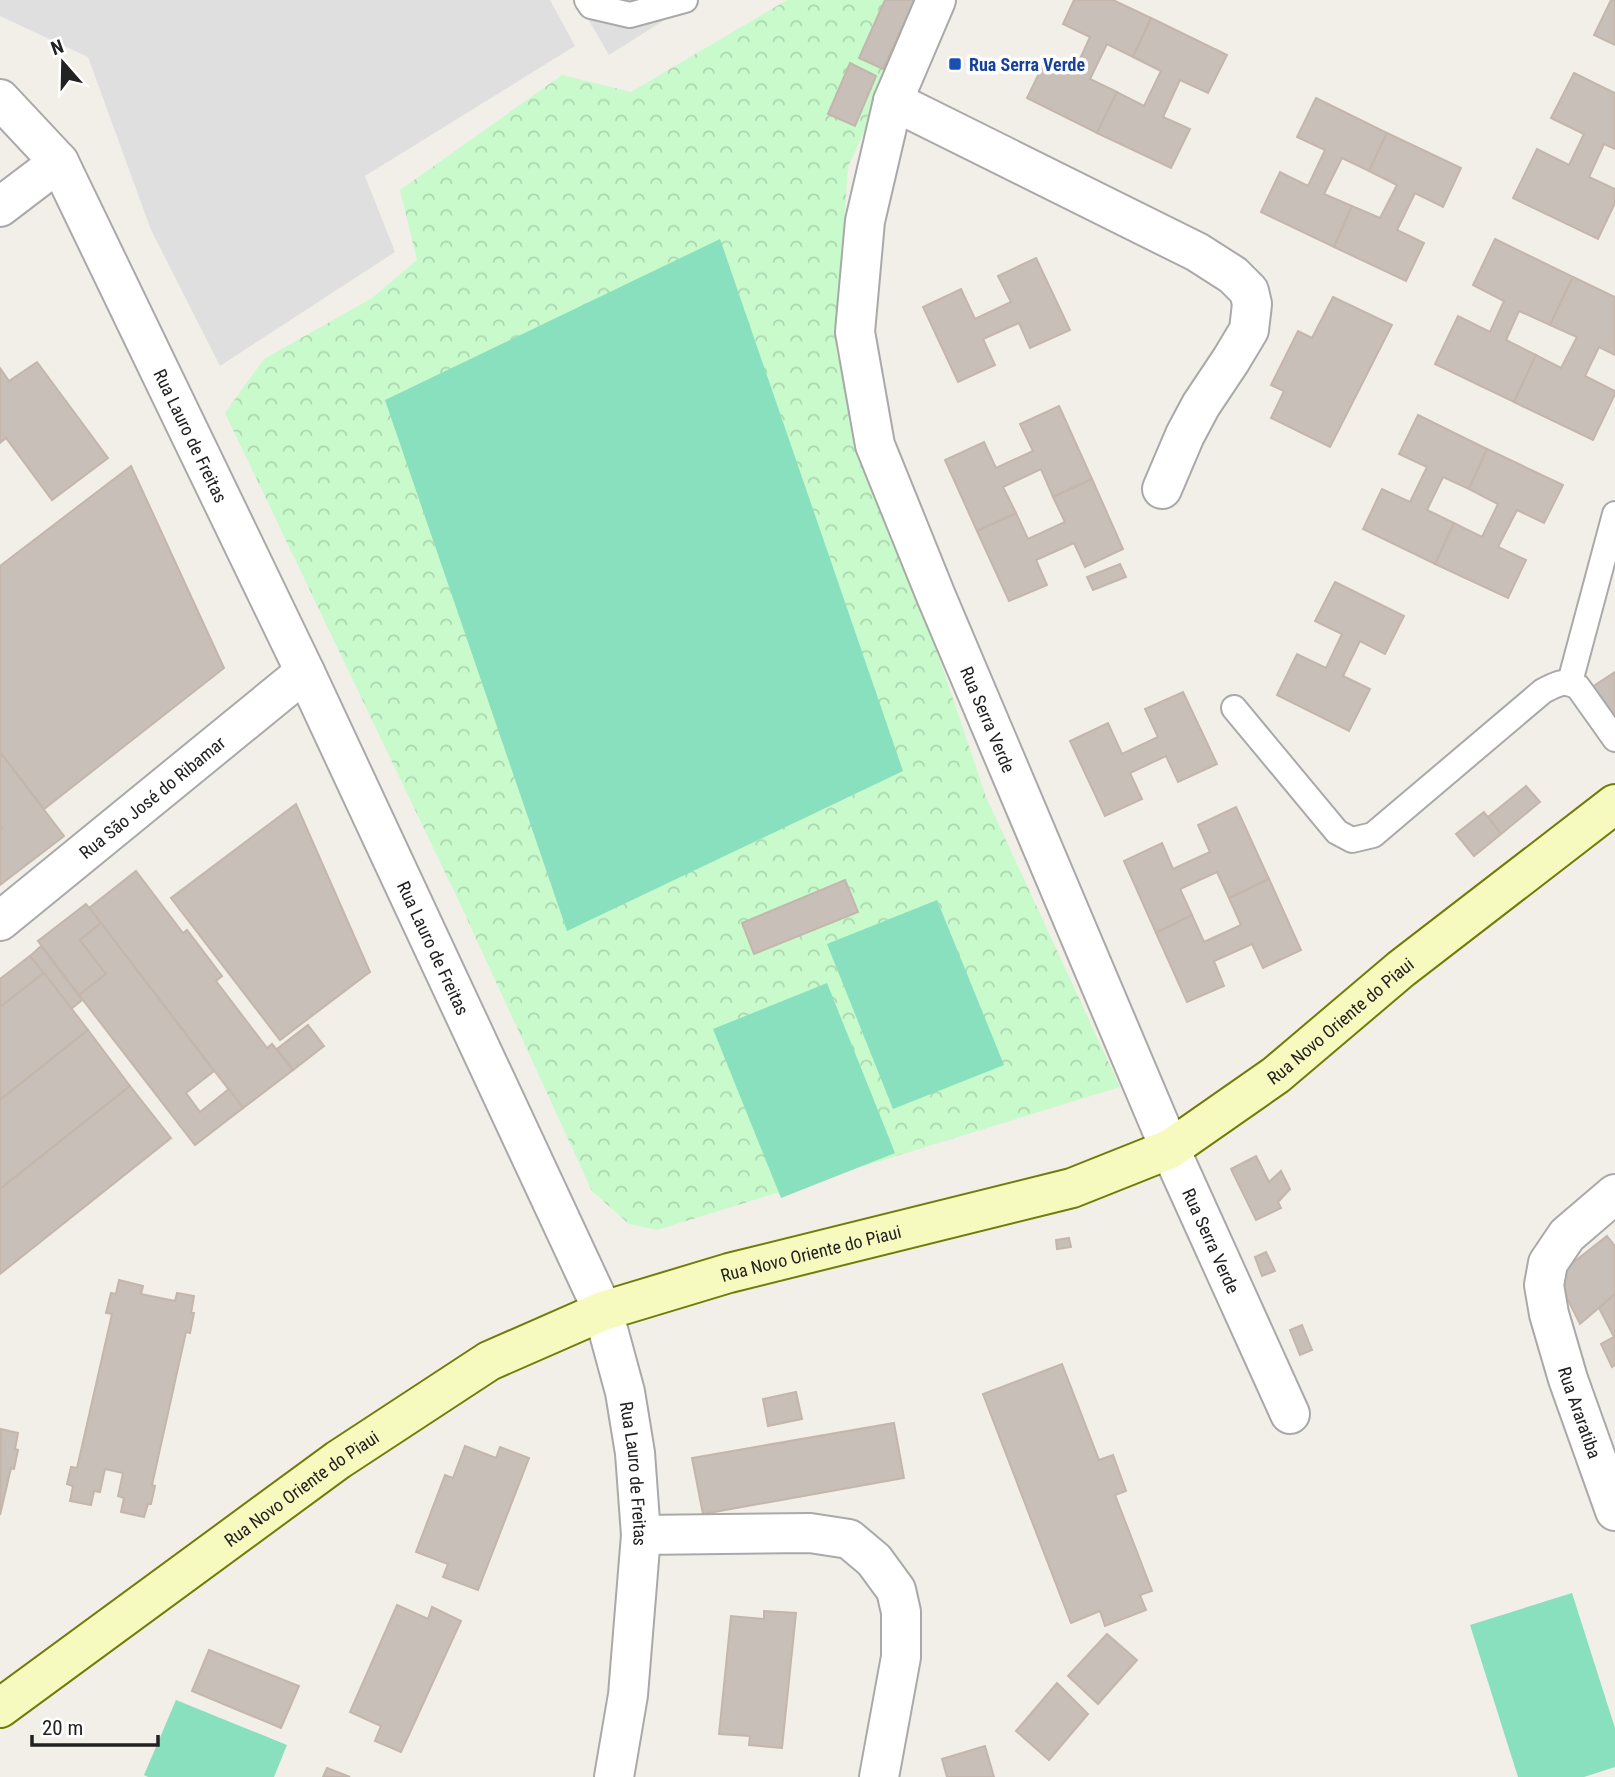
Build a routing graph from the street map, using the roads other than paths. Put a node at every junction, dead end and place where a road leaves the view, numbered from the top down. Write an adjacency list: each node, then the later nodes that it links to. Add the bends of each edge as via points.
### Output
1 (587, 0): 2 (lane, via 592,6 630,15)
2 (685, 0)
3 (936, 0): 5 (street, Rua Serra Verde)
4 (0, 99): 6 (street, Rua Lauro de Freitas)
5 (893, 101): 8 (street, via 1197,251 1249,291 1249,330 1200,405); 16 (street, Rua Serra Verde, via 865,221 855,332 875,445)
6 (59, 162): 7 (street); 10 (street, Rua Lauro de Freitas)
7 (0, 207)
8 (1162, 489)
9 (1615, 514): 11 (lane)
10 (305, 672): 15 (street, Rua São José do Ribamar); 18 (street, Rua Lauro de Freitas)
11 (1570, 682): 12 (lane, via 1542,691 1373,835 1352,840 1337,832); 13 (lane)
12 (1234, 708)
13 (1615, 739)
14 (1615, 804): 16 (street, Rua Novo Oriente do Piaui, via 1401,969 1276,1075)
15 (0, 921)
16 (1170, 1149): 18 (street, Rua Novo Oriente do Piaui, via 1072,1188 729,1273); 19 (street, Rua Serra Verde)
17 (1615, 1194): 20 (street, Rua Araratiba, via 1567,1235 1548,1263 1544,1284 1568,1378)
18 (603, 1311): 21 (street, Rua Lauro de Freitas, via 625,1392); 22 (street, Rua Novo Oriente do Piaui, via 489,1361 338,1460)
19 (1290, 1414)
20 (1615, 1511)
21 (641, 1535): 23 (street, Rua Lauro de Freitas, via 628,1695); 24 (street, via 810,1533 849,1539 874,1560 896,1590 901,1612 901,1657)
22 (0, 1708)
23 (614, 1777)
24 (879, 1777)

